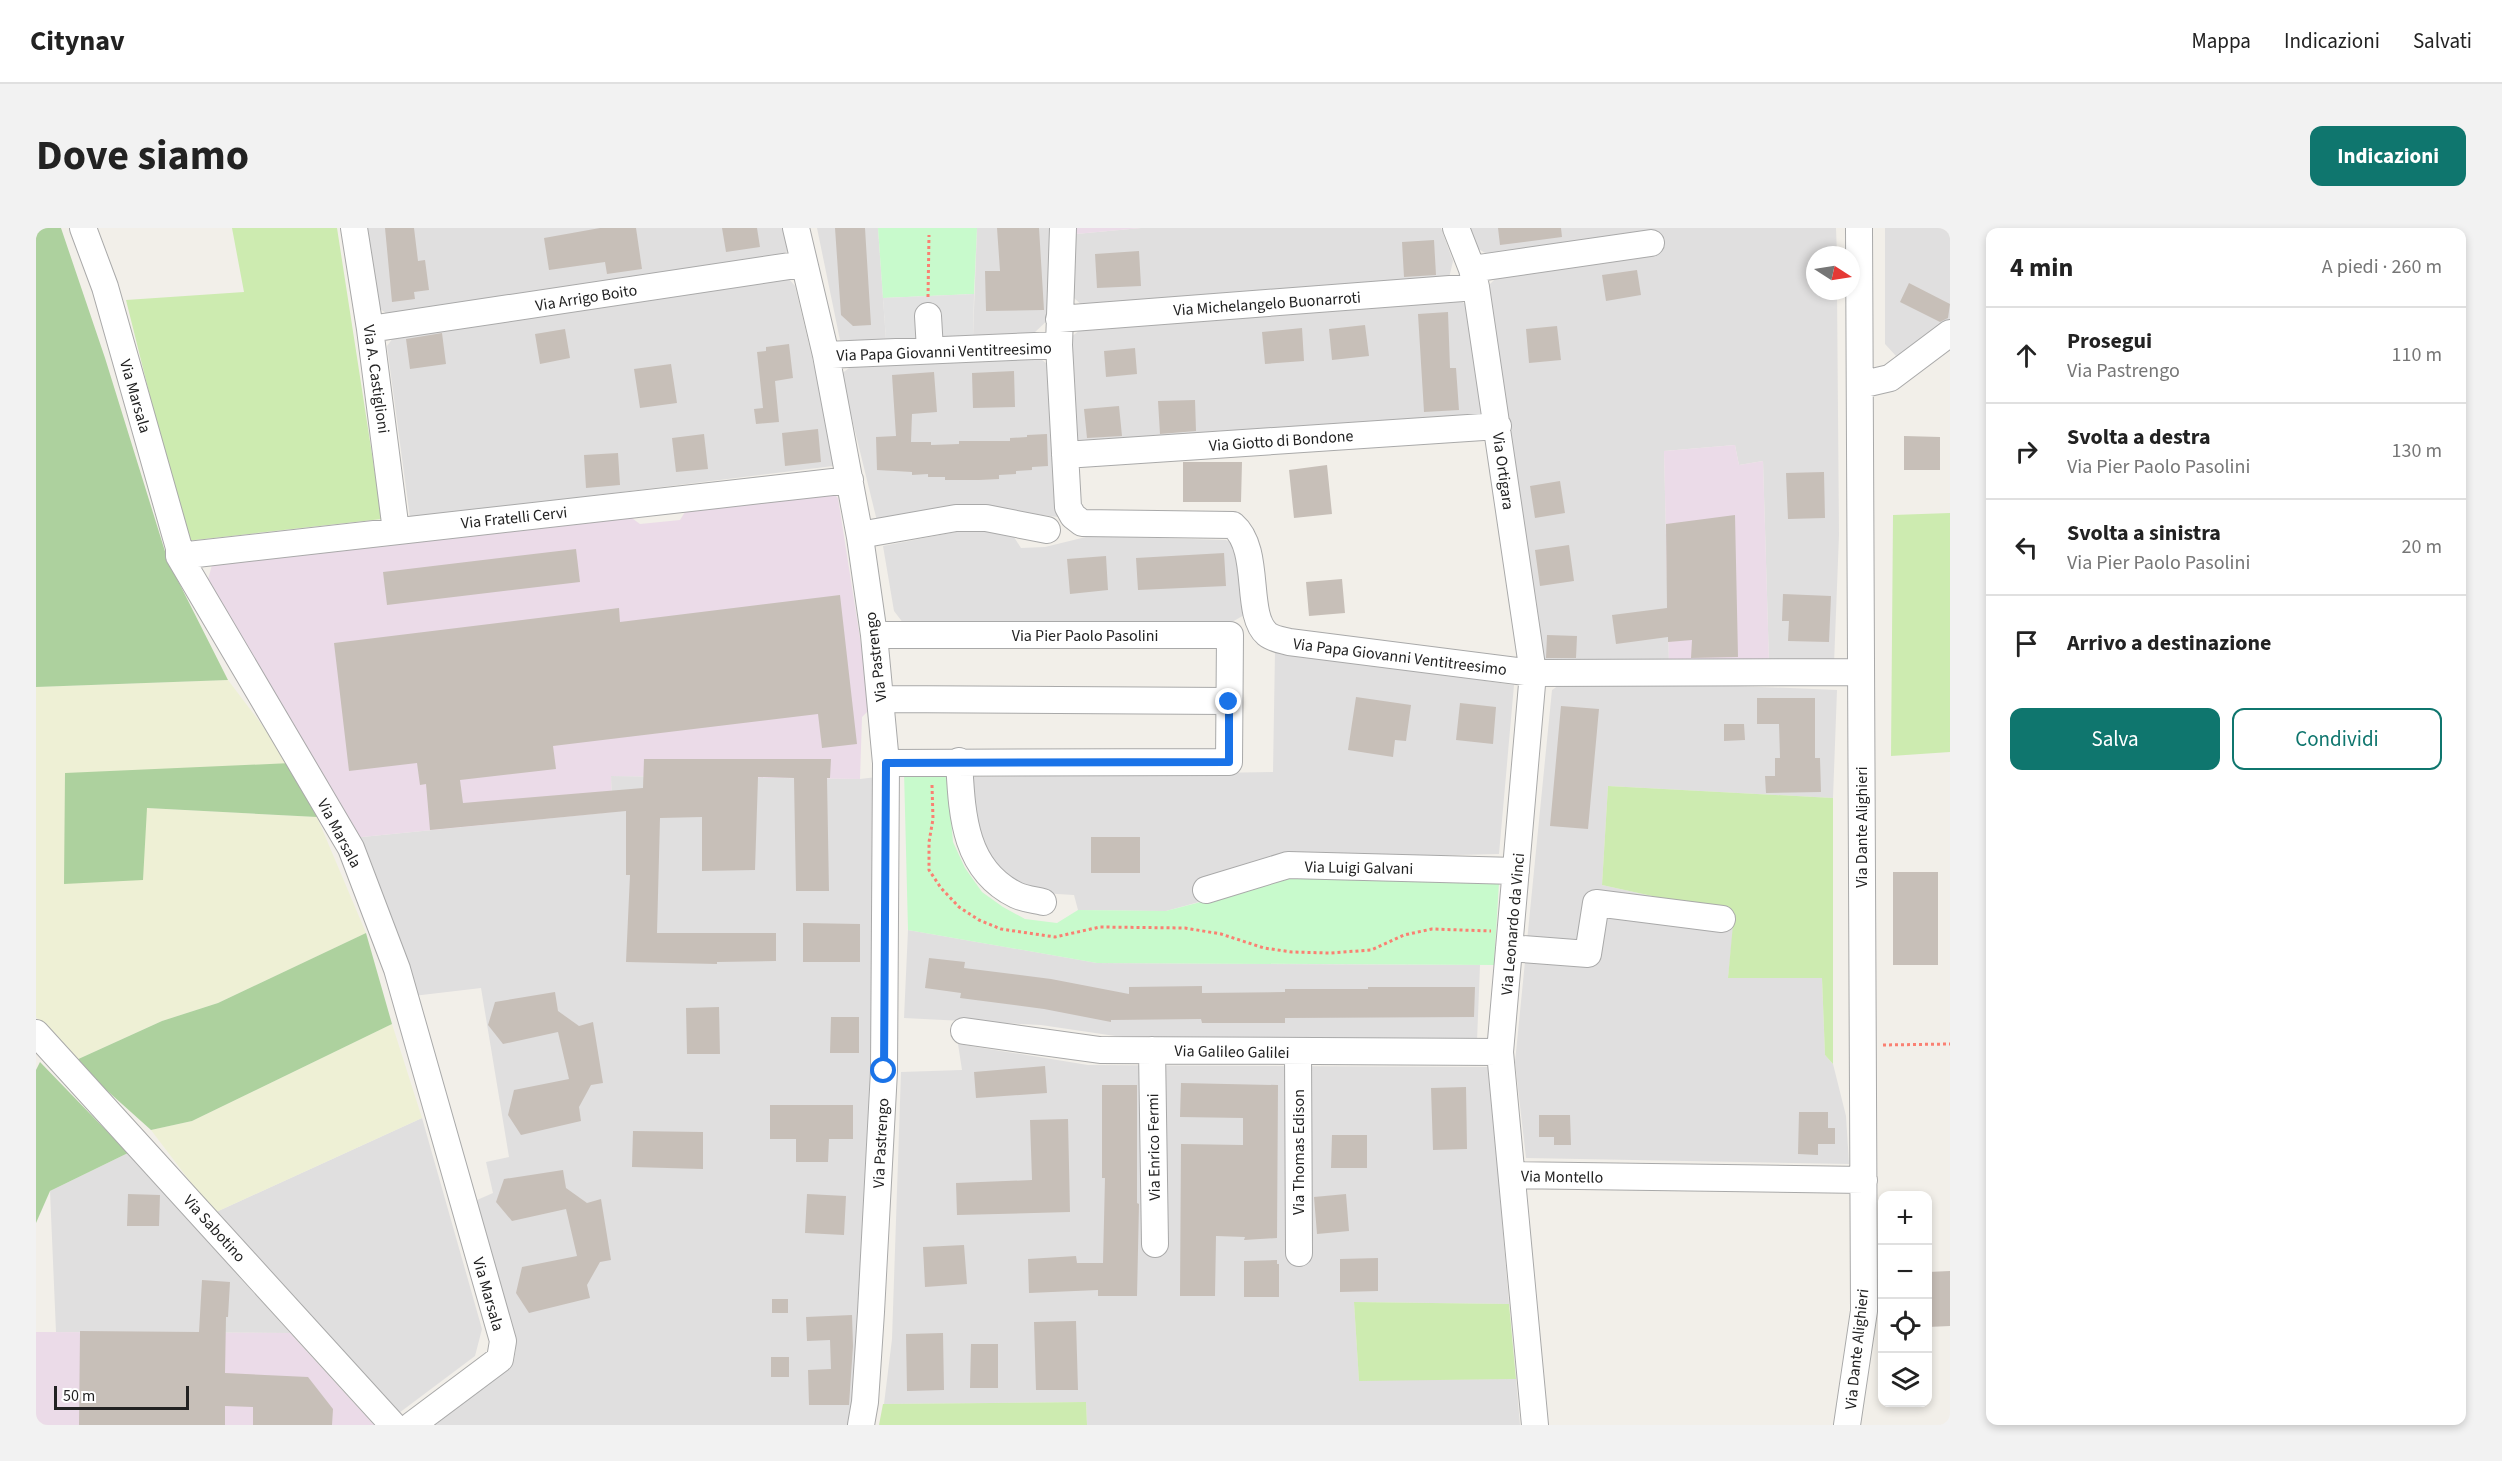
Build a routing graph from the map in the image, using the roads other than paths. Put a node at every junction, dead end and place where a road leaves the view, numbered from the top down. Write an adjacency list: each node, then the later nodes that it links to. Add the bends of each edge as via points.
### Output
1 (83, 228): 24 (street, Via Marsala, via 105,287 179,548)
2 (354, 228): 12 (street, Via A. Castiglioni)
3 (796, 228): 8 (street, Via Pastrengo)
4 (1063, 228): 11 (street)
5 (1456, 228): 9 (street, Via Ortigara)
6 (1859, 228): 17 (street, Via Dante Alighieri)
7 (1651, 243): 9 (street)
8 (803, 264): 12 (street, Via Arrigo Boito); 16 (street, Via Pastrengo)
9 (1474, 279): 11 (street, Via Michelangelo Buonarroti); 18 (street, Via Ortigara)
10 (928, 316): 15 (street)
11 (1059, 319): 14 (street)
12 (370, 329): 22 (street, Via A. Castiglioni)
13 (1950, 333): 17 (street, via 1890,378)
14 (1059, 345): 15 (street, Via Papa Giovanni Ventitreesimo); 19 (street, Via Papa Giovanni Ventitreesimo)
15 (930, 350): 16 (street, Via Papa Giovanni Ventitreesimo)
16 (826, 355): 20 (street, Via Pastrengo)
17 (1860, 385): 26 (street, Via Dante Alighieri)
18 (1498, 426): 19 (street, Via Giotto di Bondone); 27 (street, Via Ortigara)
19 (1065, 454): 27 (street, Via Papa Giovanni Ventitreesimo, via 1068,507 1082,523 1233,525 1247,545 1258,621 1275,638)
20 (850, 480): 22 (street, Via Fratelli Cervi); 23 (street, Via Pastrengo)
21 (1047, 530): 23 (street, via 986,518 956,518)
22 (396, 531): 24 (street, Via Fratelli Cervi)
23 (860, 537): 25 (street, Via Pastrengo)
24 (178, 556): 47 (street, Via Marsala, via 351,848 397,969 503,1341 500,1359)
25 (874, 635): 28 (street, Via Pastrengo); 29 (street, Via Pier Paolo Pasolini, via 1230,636)
26 (1860, 672): 27 (street, Via Papa Giovanni Ventitreesimo); 43 (street, Via Dante Alighieri)
27 (1533, 673): 32 (street, Via Leonardo da Vinci)
28 (880, 699): 29 (street); 31 (street, Via Pastrengo)
29 (1229, 702): 30 (street, Via Pier Paolo Pasolini, via 1229,762)
30 (959, 761): 31 (street, Via Pier Paolo Pasolini); 34 (street, via 964,829 976,857 993,879 1017,896)
31 (886, 763): 48 (street, Via Pastrengo, via 884,1071)
32 (1516, 871): 33 (street, Via Luigi Galvani, via 1288,865); 36 (street, Via Leonardo da Vinci)
33 (1206, 890)
34 (1043, 902)
35 (1722, 919): 36 (street, via 1596,903 1588,954)
36 (1510, 940): 41 (street, Via Leonardo da Vinci)
37 (964, 1031): 39 (street, Via Galileo Galilei, via 1100,1050)
38 (36, 1032): 46 (street, Via Sabotino)
39 (1152, 1050): 40 (street, Via Galileo Galilei); 44 (street, Via Enrico Fermi)
40 (1298, 1051): 41 (street, Via Galileo Galilei); 45 (street, Via Thomas Edison)
41 (1500, 1052): 42 (street, Via Leonardo da Vinci)
42 (1512, 1175): 43 (street, Via Montello); 49 (street, Via Montello)
43 (1864, 1180): 50 (street, Via Dante Alighieri, via 1864,1311)
44 (1155, 1244)
45 (1299, 1253)
46 (393, 1425)
47 (412, 1425)
48 (861, 1425)
49 (1535, 1425)
50 (1847, 1425)

